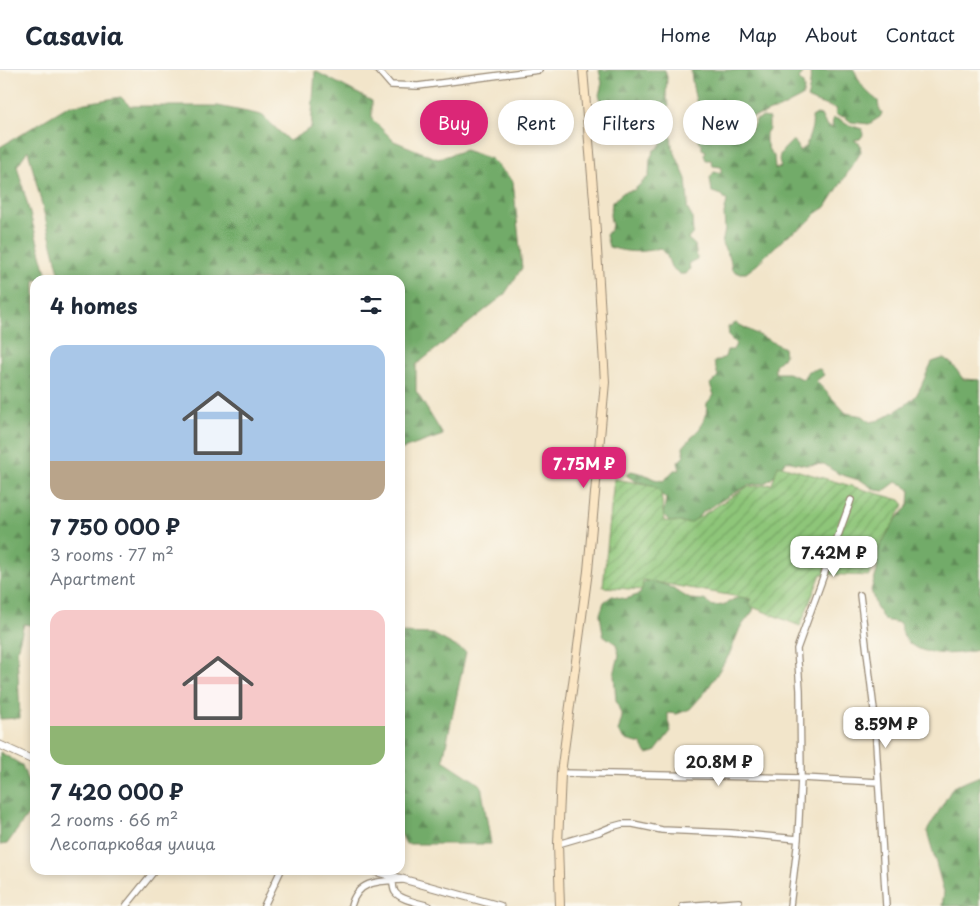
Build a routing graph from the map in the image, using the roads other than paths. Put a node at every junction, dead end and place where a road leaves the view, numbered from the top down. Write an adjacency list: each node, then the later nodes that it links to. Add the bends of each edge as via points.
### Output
1 (378, 70): 2 (street, via 391,86 418,86)
2 (539, 70)
3 (583, 70): 8 (main road, via 605,382 588,571)
4 (851, 500): 9 (street, via 797,649)
5 (860, 595): 10 (street, via 874,710)
6 (0, 746): 7 (street)
7 (30, 759)
8 (561, 773): 9 (street); 12 (main road)
9 (801, 778): 10 (street); 11 (street)
10 (878, 782): 27 (street)
11 (798, 839): 12 (street, via 662,830 622,824); 26 (street)
12 (558, 844): 24 (main road)
13 (151, 875): 19 (street)
14 (279, 875): 20 (street)
15 (388, 875): 17 (street)
16 (393, 880): 17 (street); 21 (street, via 376,881 361,888); 22 (street, via 396,894)
17 (406, 880): 23 (street)
18 (739, 902): 25 (street)
19 (126, 906)
20 (264, 906)
21 (351, 906)
22 (428, 906)
23 (498, 906)
24 (560, 906)
25 (683, 906)
26 (790, 906)
27 (886, 906)

